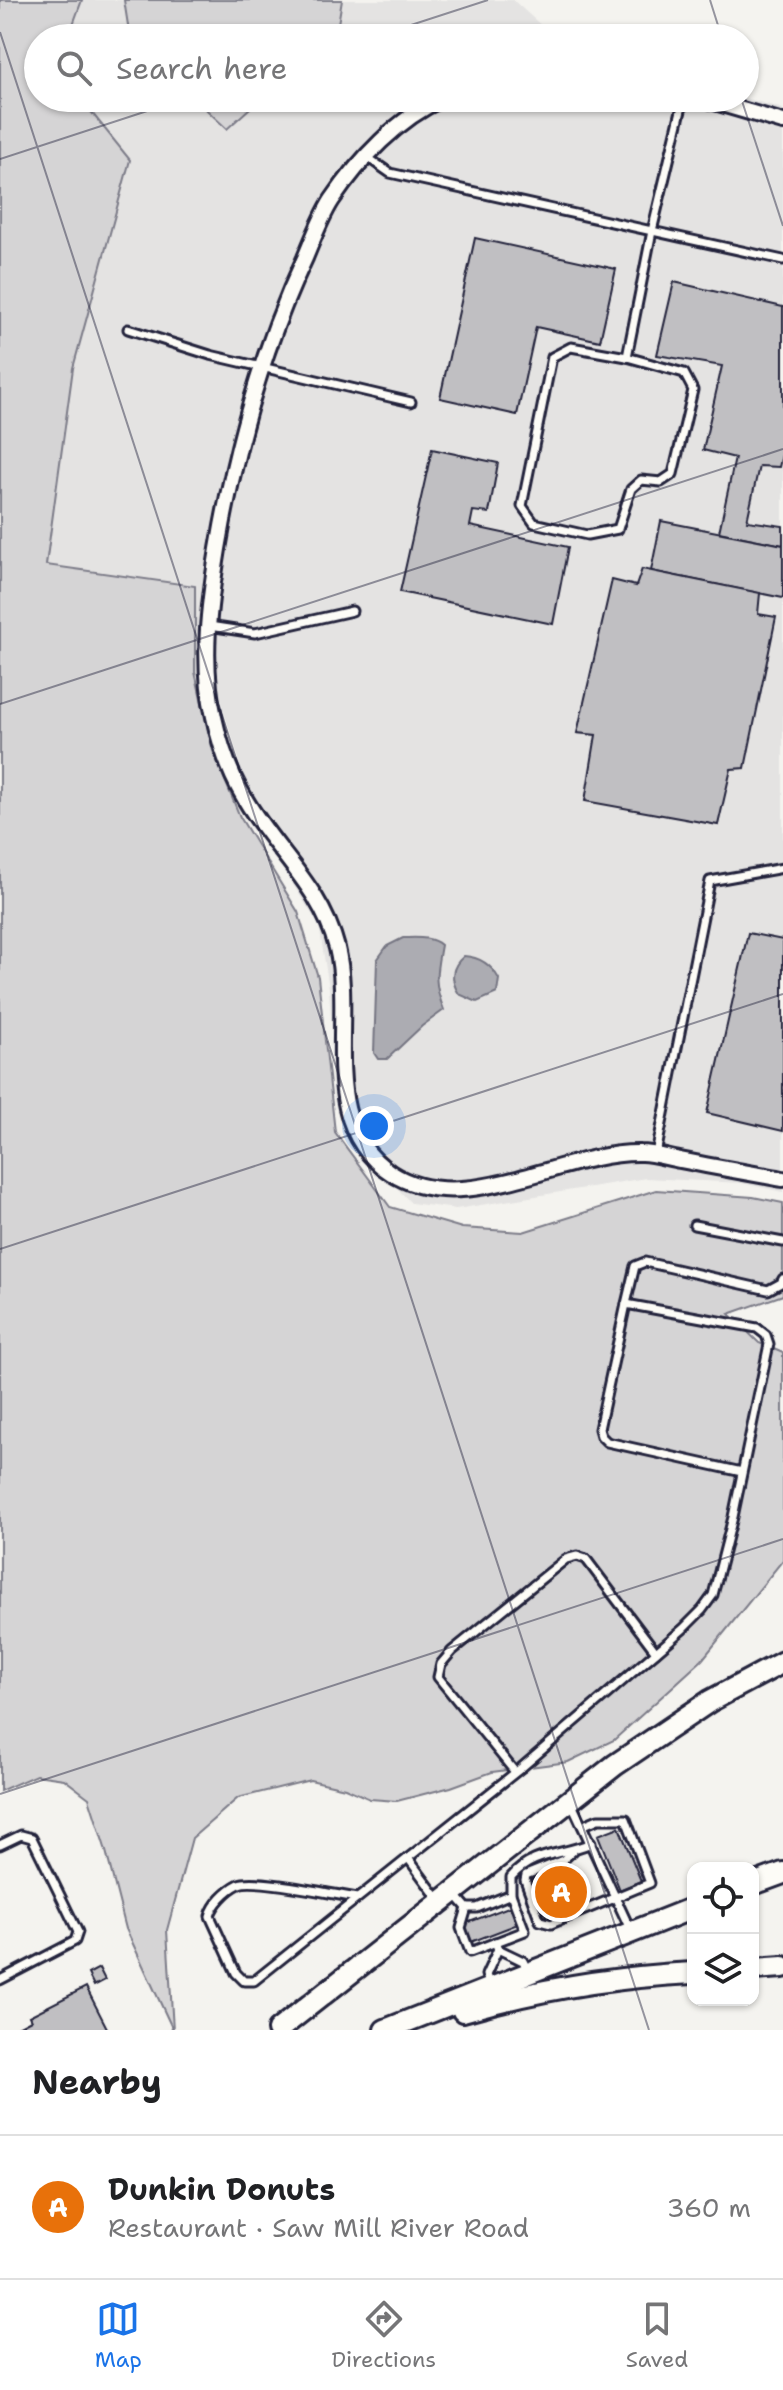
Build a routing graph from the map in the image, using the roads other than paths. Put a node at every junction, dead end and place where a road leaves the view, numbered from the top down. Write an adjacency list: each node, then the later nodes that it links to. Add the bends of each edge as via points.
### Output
1 (418, 112): 5 (street)
2 (681, 112): 6 (lane)
3 (749, 112): 4 (street)
4 (783, 122)
5 (367, 157): 6 (lane, via 390,173); 10 (street, via 331,202)
6 (652, 231): 7 (lane); 9 (lane)
7 (783, 260)
8 (128, 329): 10 (lane)
9 (627, 357): 9 (lane, via 684,373 693,390 673,474 661,482 641,480 631,489 618,529 587,535 534,523 522,506 552,357 571,347)
10 (260, 367): 11 (lane); 13 (street, via 228,488)
11 (411, 402)
12 (352, 611): 13 (lane, via 255,633)
13 (209, 626): 15 (street, via 213,714 227,762 245,800 311,888 338,951 342,1086 349,1119 365,1149 387,1171 412,1185 438,1189 477,1186 601,1159)
14 (783, 868): 15 (lane, via 710,881)
15 (656, 1156): 16 (street)
16 (783, 1179)
17 (694, 1225): 18 (lane)
18 (783, 1242)
19 (783, 1279): 20 (lane, via 768,1290 645,1262 635,1266)
20 (626, 1304): 21 (lane, via 601,1436 607,1442); 21 (lane, via 757,1328 766,1335 769,1344)
21 (742, 1472): 22 (lane, via 713,1595)
22 (656, 1652): 24 (lane); 24 (lane, via 586,1559 577,1556 566,1559 452,1651 438,1677)
23 (783, 1664): 25 (main road, via 664,1730)
24 (515, 1772): 32 (lane)
25 (570, 1801): 26 (lane); 38 (main road)
26 (584, 1825): 27 (lane); 37 (lane, via 626,1819 637,1861 650,1883)
27 (591, 1843): 30 (lane); 31 (lane)
28 (0, 1845): 50 (lane, via 21,1835 32,1838 78,1932 75,1941)
29 (604, 1849): 31 (lane)
30 (573, 1851): 35 (lane, via 522,1864 511,1877); 37 (lane, via 526,1875 540,1921 551,1924)
31 (595, 1853): 37 (lane)
32 (408, 1858): 36 (lane); 38 (lane)
33 (783, 1873): 34 (main road)
34 (759, 1882)
35 (511, 1894): 39 (lane); 45 (lane, via 525,1931 507,1933)
36 (357, 1898): 36 (lane, via 254,1981 244,1981 236,1973 210,1916 213,1906 240,1883)
37 (615, 1899): 44 (lane)
38 (454, 1901): 40 (lane); 45 (lane, via 470,1952); 52 (main road)
39 (495, 1901): 40 (lane); 42 (lane)
40 (477, 1908): 43 (lane)
41 (687, 1910): 44 (main road)
42 (498, 1911)
43 (481, 1917)
44 (632, 1932): 48 (main road)
45 (493, 1943): 48 (lane, via 523,1961); 51 (lane, via 486,1975)
46 (783, 1967): 47 (main road)
47 (759, 1969)
48 (529, 1973): 51 (main road)
49 (687, 1973): 54 (main road, via 540,1991)
50 (0, 1980)
51 (491, 1988): 53 (main road)
52 (286, 2026)
53 (385, 2030)
54 (397, 2030)

